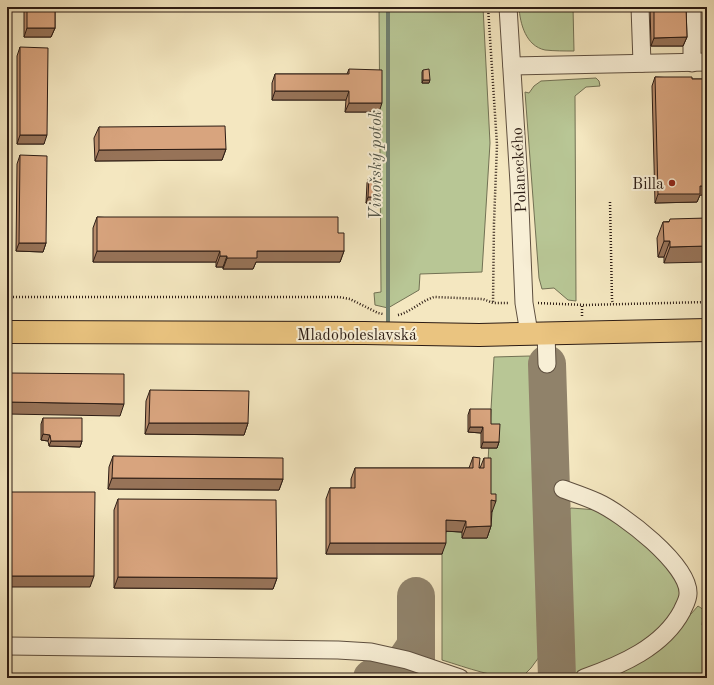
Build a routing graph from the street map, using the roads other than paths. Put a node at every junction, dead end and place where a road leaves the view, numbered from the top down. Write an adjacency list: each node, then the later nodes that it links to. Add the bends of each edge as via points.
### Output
1 (508, 7): 6 (street, Polaneckého)
2 (640, 7): 5 (street)
3 (692, 7): 4 (street)
4 (699, 62): 5 (street)
5 (642, 63): 6 (street)
6 (512, 66): 9 (street, Polaneckého, via 524,302)
7 (707, 330): 9 (main road, Mladoboleslavská)
8 (7, 332): 9 (main road, Mladoboleslavská, via 479,335)
9 (537, 333): 10 (street, Polaneckého)
10 (547, 364)
11 (563, 489): 14 (street, via 598,502 636,527 675,564 688,594 679,617 670,630 622,664)
12 (7, 646): 13 (street, via 371,652 408,660)
13 (460, 678)
14 (584, 678)

